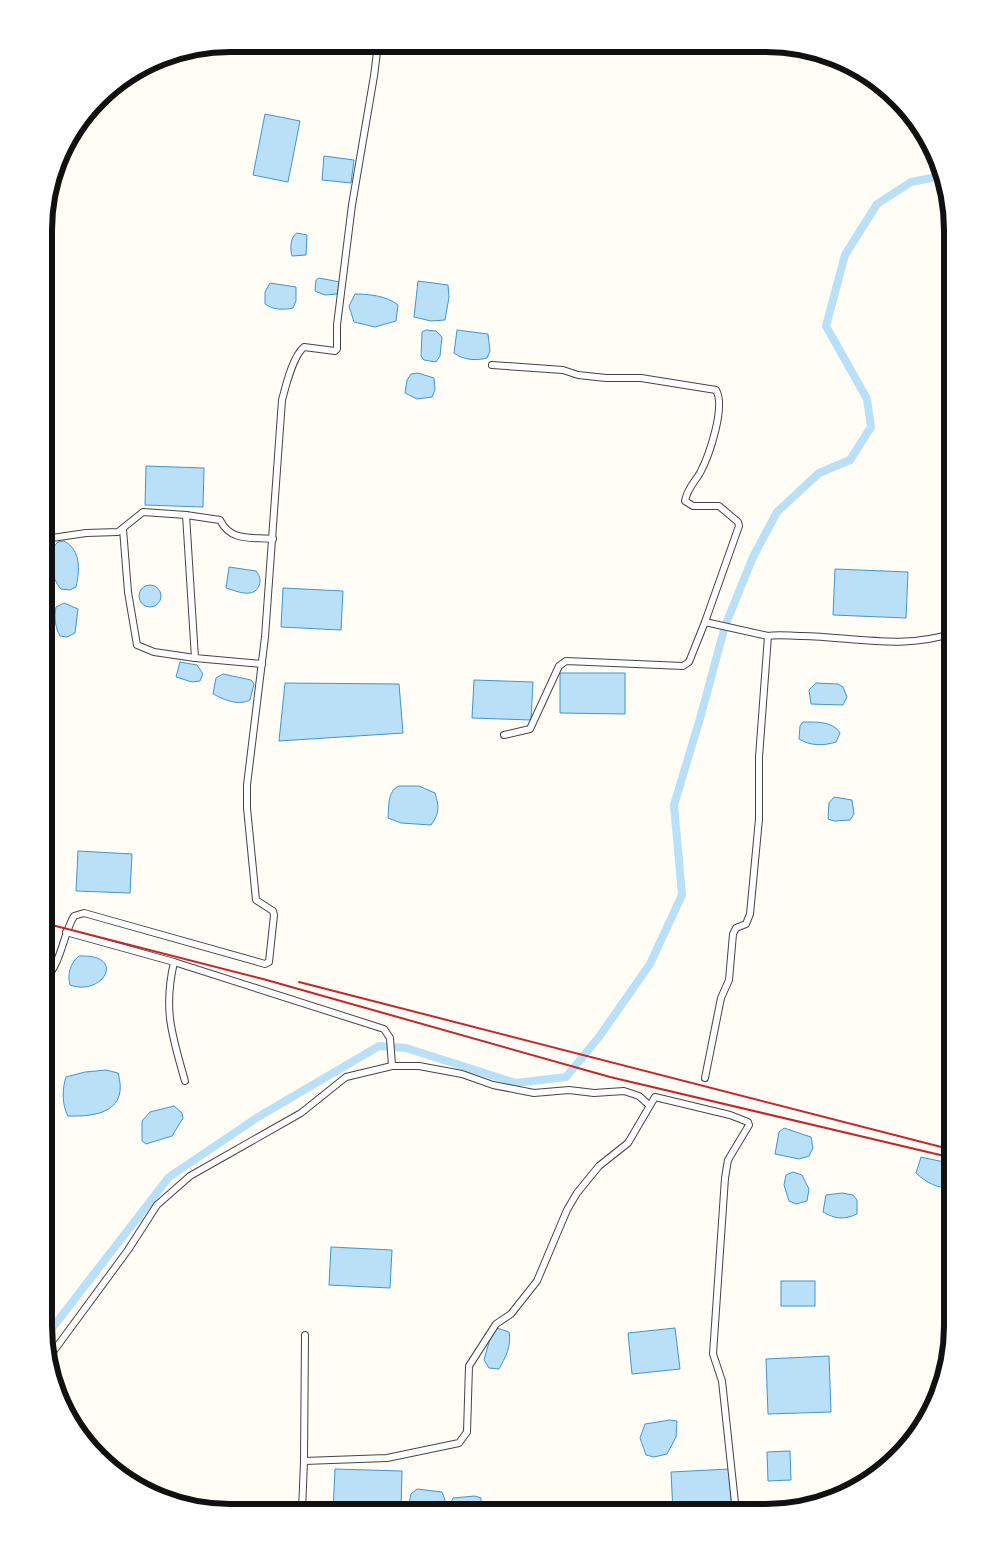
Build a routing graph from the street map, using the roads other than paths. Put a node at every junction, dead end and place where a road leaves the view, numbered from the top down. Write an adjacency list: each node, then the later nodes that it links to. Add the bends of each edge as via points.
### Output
1 (377, 53): 6 (street, via 352,205 337,324 337,349 304,347 293,359 282,400)
2 (492, 365): 7 (street, via 564,370 606,378 641,378 716,390 720,397 716,427 700,474 690,486 685,501 693,506 719,506 738,522)
3 (186, 515): 4 (street, via 143,512); 6 (street, via 220,520 224,529 233,536); 10 (street)
4 (123, 529): 5 (street); 10 (street, via 128,592 137,645 154,652)
5 (52, 537)
6 (273, 539): 11 (street)
7 (708, 623): 9 (street); 12 (street, via 689,662 683,666 566,661 559,666 530,729)
8 (944, 635): 9 (street, via 889,643)
9 (768, 636): 17 (street, via 759,757 759,818 750,914 746,924 736,928 733,934 729,980 721,998)
10 (195, 658): 11 (street)
11 (262, 664): 13 (street, via 247,808 256,900 274,915 269,962 265,964 84,913 74,916)
12 (504, 735)
13 (66, 932): 14 (street); 15 (street)
14 (174, 962): 16 (street, via 384,1030 390,1038); 18 (street, via 168,991 169,1026)
15 (52, 970)
16 (392, 1066): 19 (street, via 419,1066 462,1074 493,1085 534,1093 624,1091 640,1096); 21 (street, via 346,1077 301,1113 190,1176 157,1205)
17 (705, 1078)
18 (185, 1081)
19 (649, 1105): 22 (street, via 628,1143 599,1166 577,1193 538,1281 510,1314 496,1324 469,1366 468,1432 464,1438 459,1443 387,1458); 24 (street, via 655,1097 748,1122 728,1160 725,1178 713,1354 722,1381)
20 (305, 1334): 22 (street)
21 (54, 1350)
22 (304, 1461): 23 (street)
23 (302, 1504)
24 (735, 1504)

